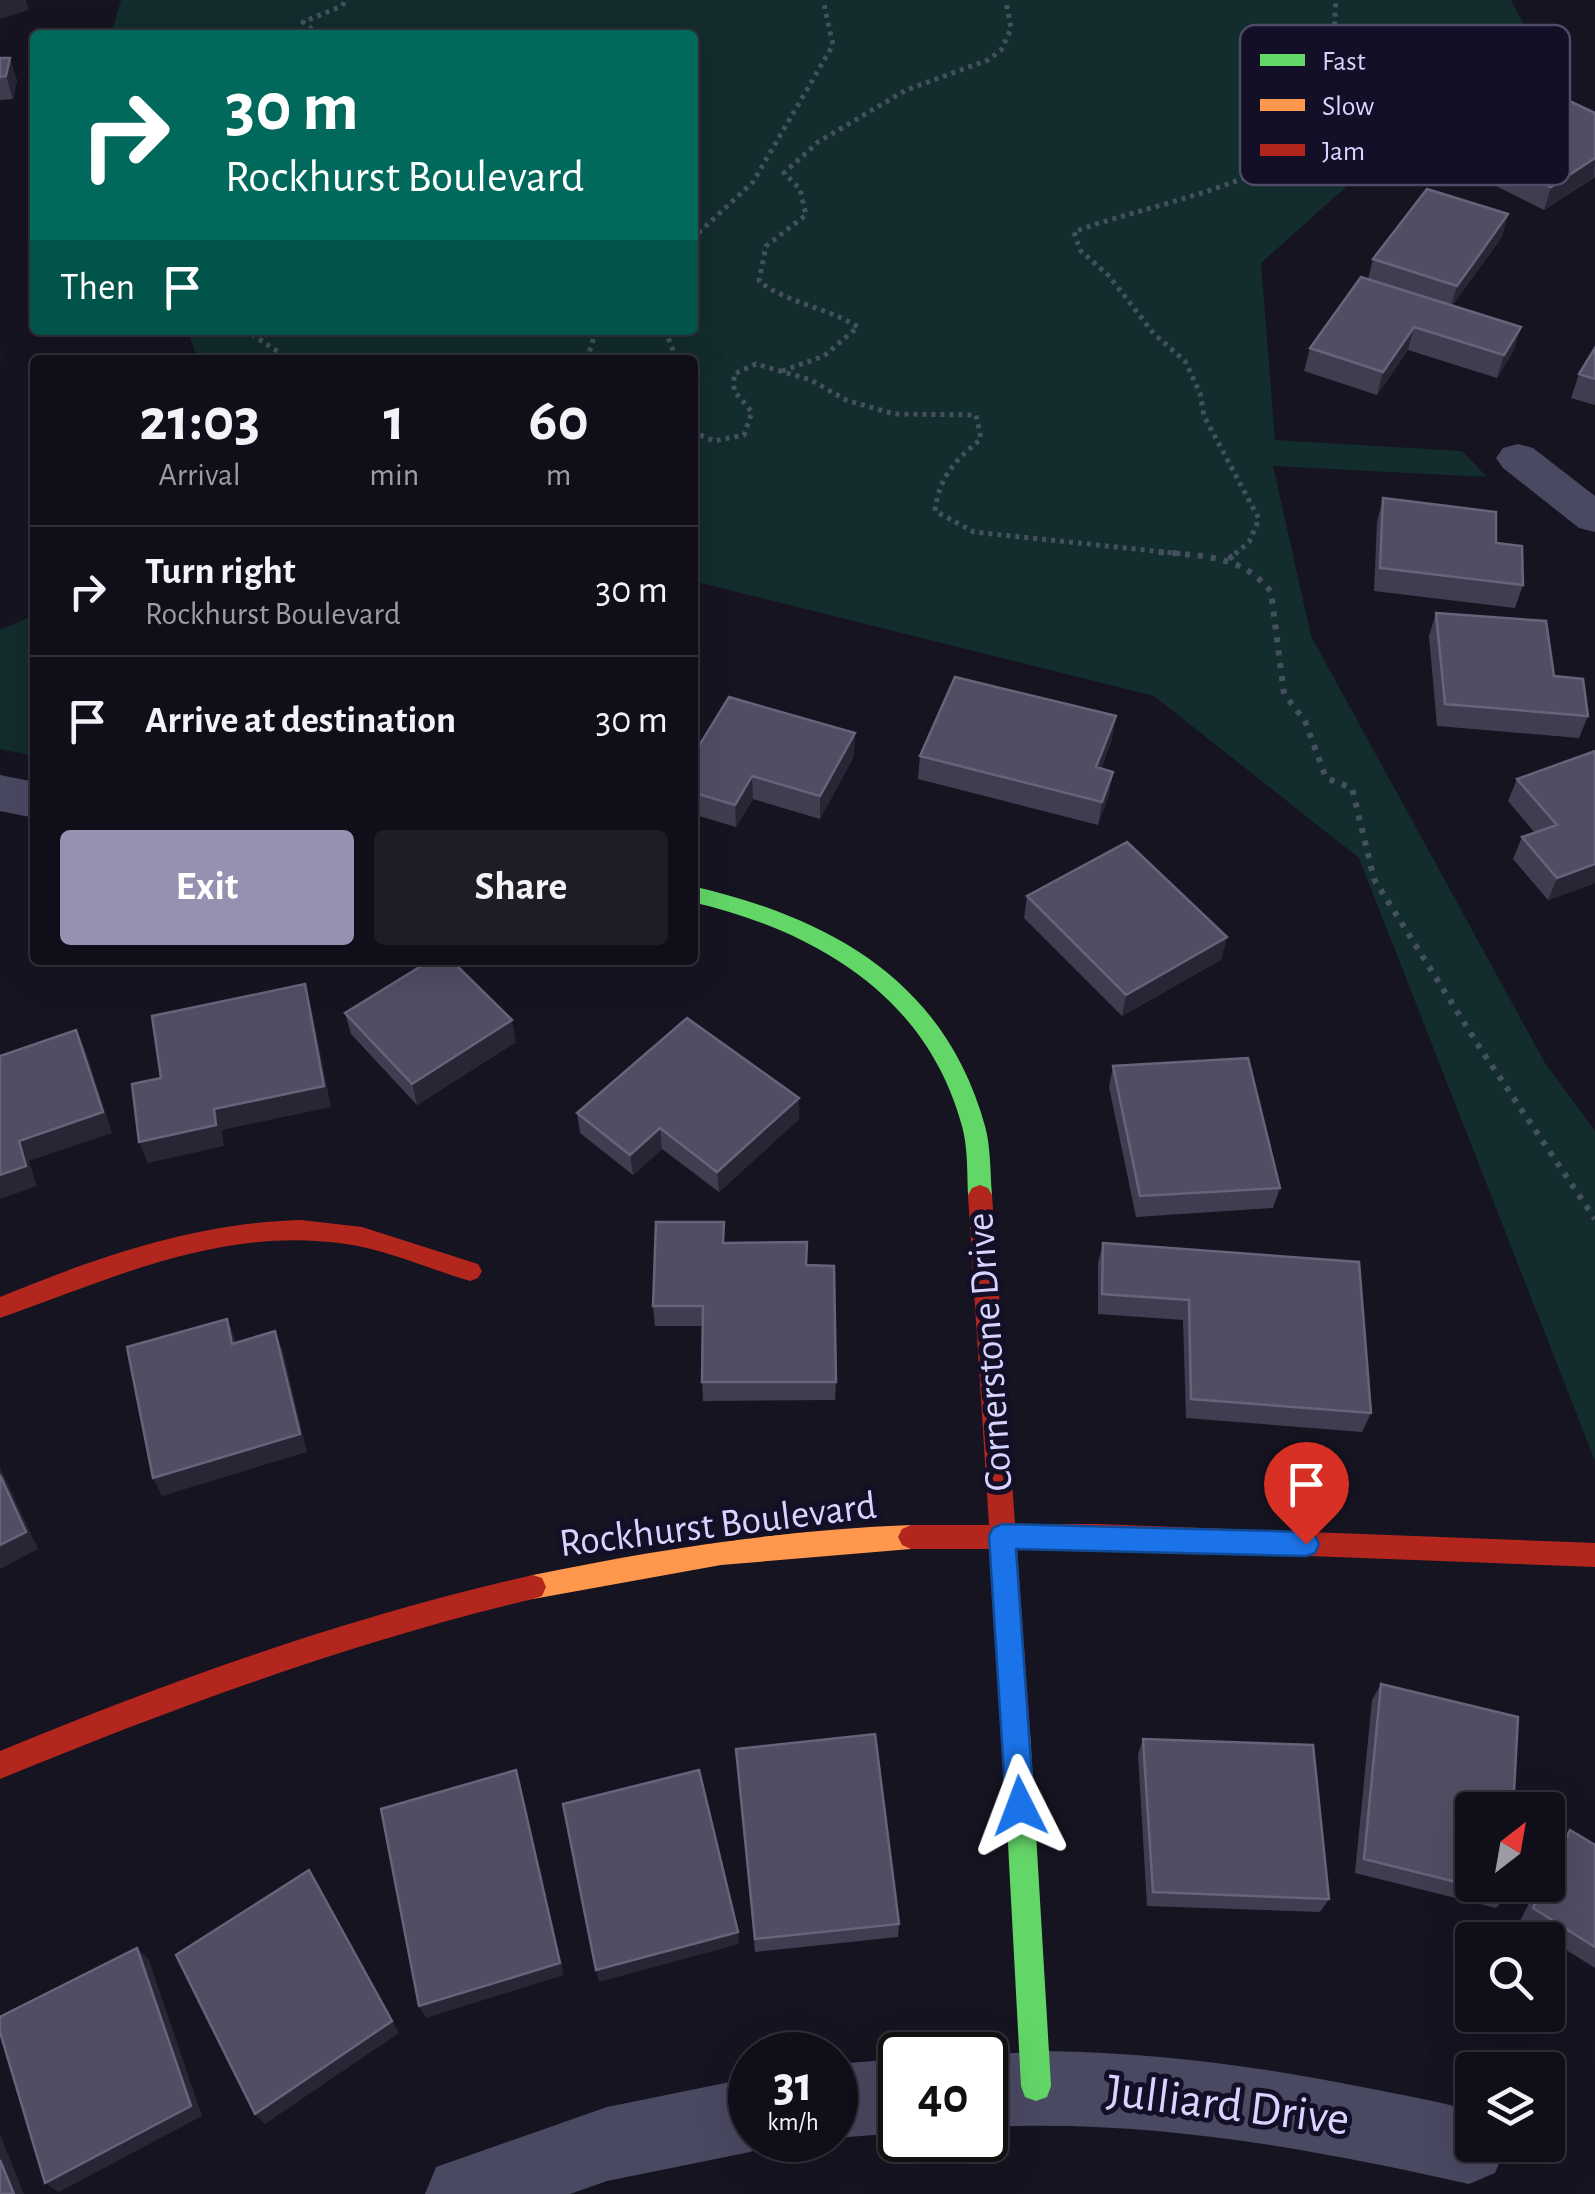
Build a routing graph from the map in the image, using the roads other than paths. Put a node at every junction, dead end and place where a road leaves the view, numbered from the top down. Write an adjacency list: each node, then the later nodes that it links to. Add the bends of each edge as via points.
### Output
1 (1518, 458): 2 (street)
2 (1595, 518)
3 (0, 792): 4 (street)
4 (30, 799)
5 (698, 895): 8 (street, Cornerstone Drive, via 799,922 857,954 948,1057 976,1129)
6 (470, 1271): 7 (street, via 346,1234 272,1228 180,1242)
7 (0, 1308)
8 (1002, 1536): 9 (street, Rockhurst Boulevard); 10 (street, Rockhurst Boulevard, via 804,1544 519,1588 238,1672 115,1714); 11 (street, Cornerstone Drive)
9 (1595, 1555)
10 (0, 1765)
11 (1010, 2088): 13 (street, Julliard Drive, via 1166,2090 1314,2112)
12 (728, 2119): 14 (street, via 607,2144)
13 (1455, 2144)
14 (462, 2194)

